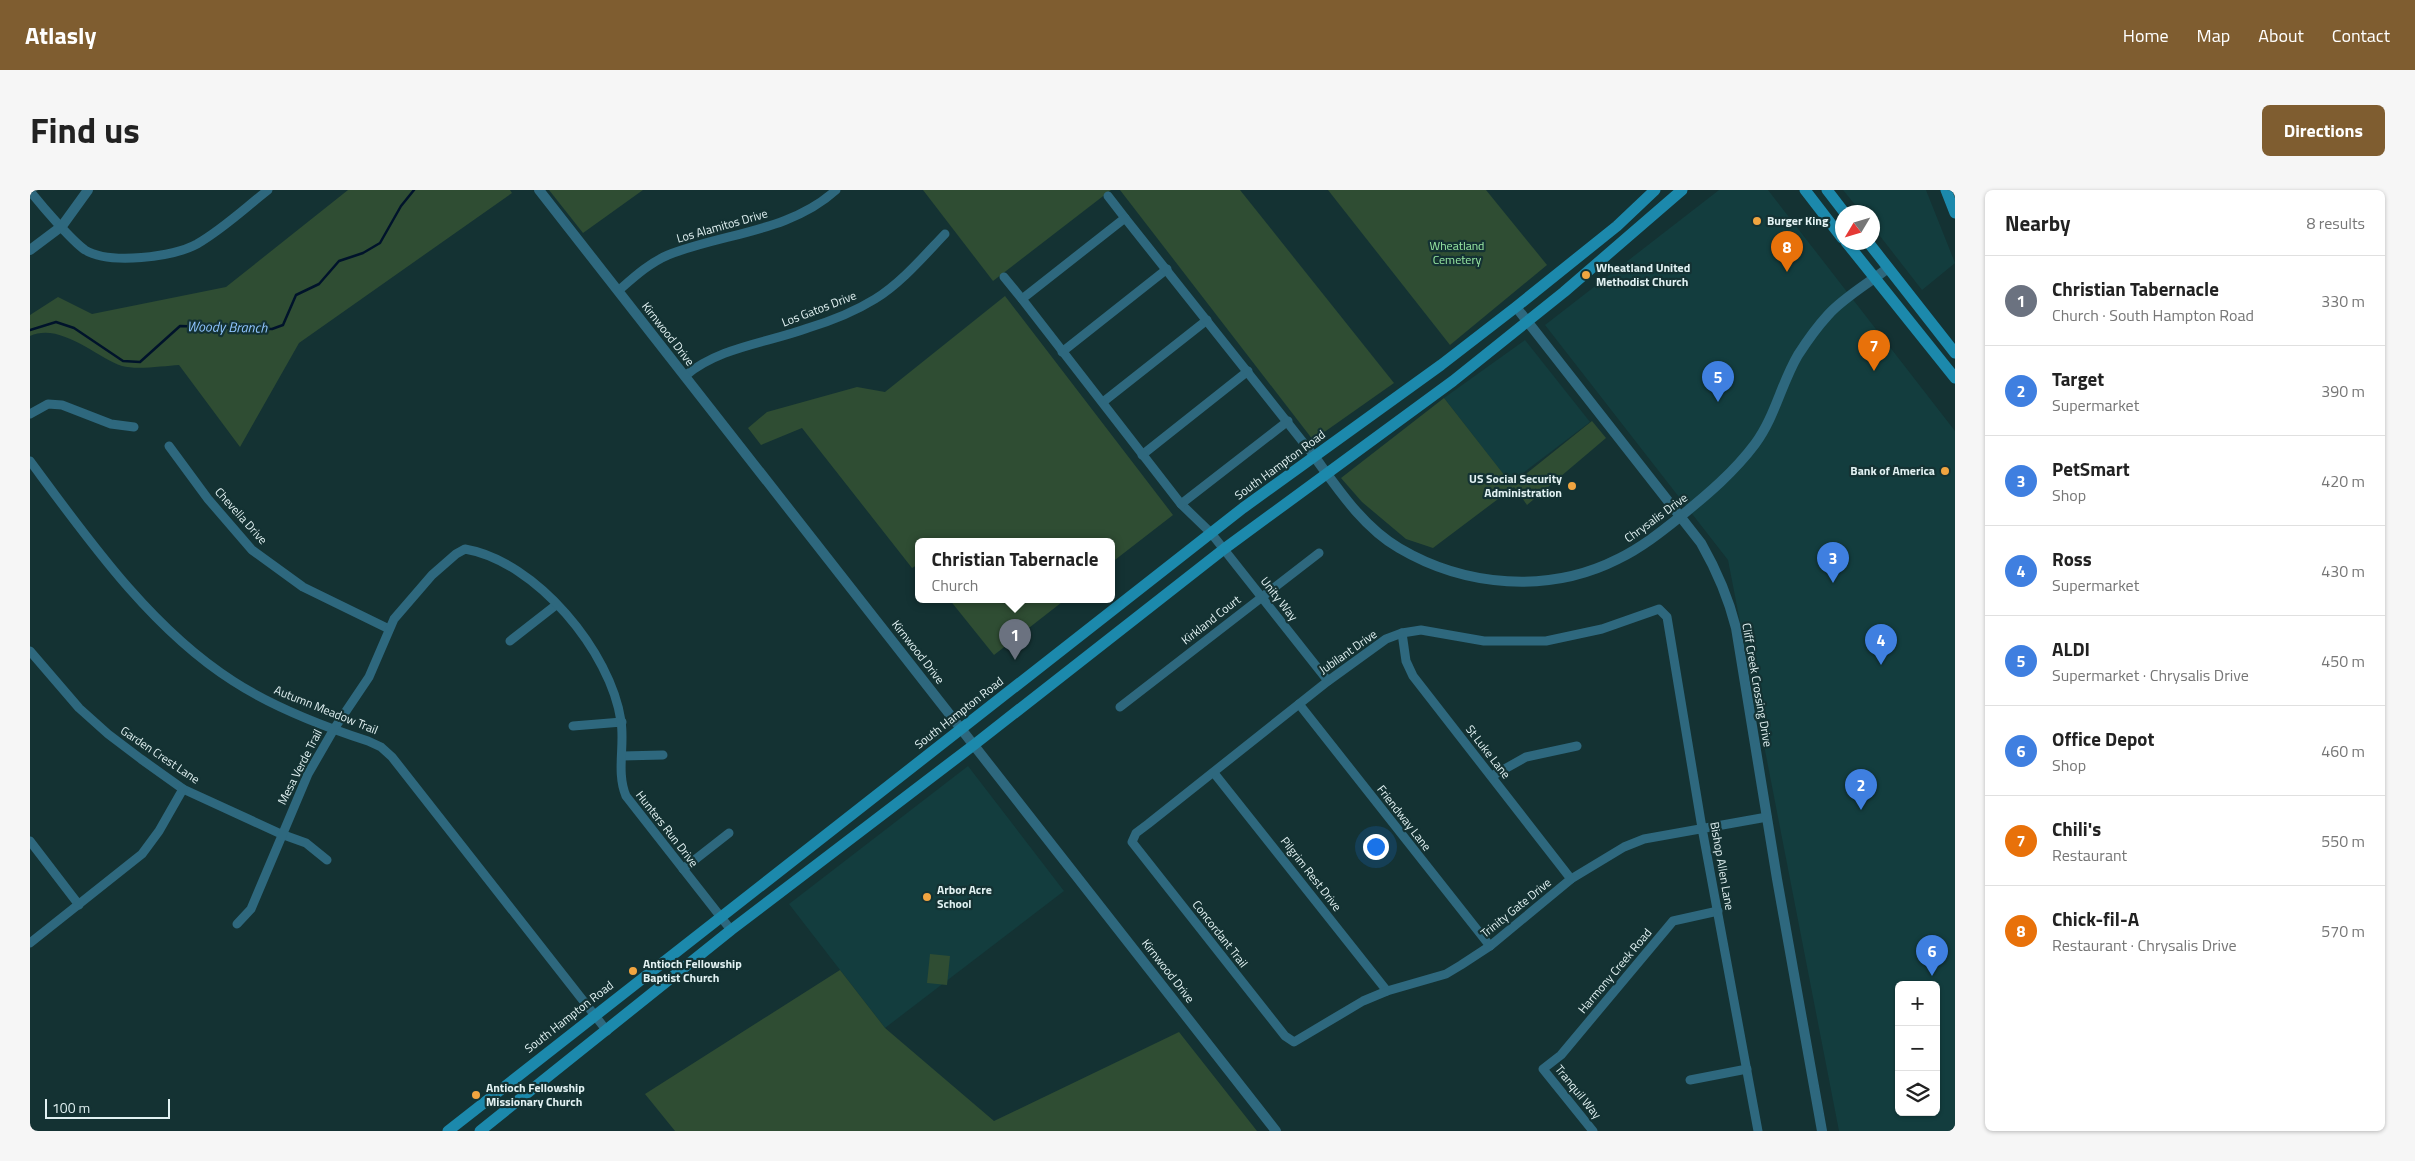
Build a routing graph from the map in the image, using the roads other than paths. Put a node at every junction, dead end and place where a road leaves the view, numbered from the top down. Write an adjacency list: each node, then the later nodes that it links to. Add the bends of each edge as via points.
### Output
1 (88, 190): 15 (street)
2 (268, 190): 15 (street, via 210,236 173,252 119,259 100,256 86,250)
3 (539, 190): 25 (street, Kirnwood Drive)
4 (836, 190): 25 (street, Los Alamitos Drive, via 823,202 794,218 666,256)
5 (1655, 190): 27 (main road, South Hampton Road, via 1617,226)
6 (1682, 190): 29 (main road)
7 (1805, 190): 16 (main road)
8 (1827, 190): 12 (main road)
9 (1946, 190): 13 (main road)
10 (30, 191): 15 (street)
11 (1108, 196): 14 (street)
12 (1839, 205)
13 (1955, 213)
14 (1126, 218): 22 (street); 26 (street)
15 (62, 226): 18 (street)
16 (1835, 229)
17 (945, 234): 34 (street, Los Gatos Drive, via 898,280 861,307 808,329 711,358)
18 (30, 250)
19 (1852, 250): 24 (main road)
20 (1874, 250): 21 (main road)
21 (1888, 268): 24 (street, Chrysalis Drive); 31 (main road)
22 (1167, 269): 28 (street); 30 (street)
23 (1004, 276): 26 (street, Unity Way)
24 (1874, 279): 35 (main road); 47 (street, Chrysalis Drive, via 1828,314 1798,356 1773,415 1755,444 1713,489)
25 (618, 291): 34 (street, Kirnwood Drive)
26 (1022, 299): 30 (street, Unity Way)
27 (1516, 308): 29 (street, Cliff Creek Crossing Drive); 32 (main road, South Hampton Road)
28 (1207, 320): 33 (street); 37 (street)
29 (1527, 321): 36 (main road); 47 (street, Cliff Creek Crossing Drive)
30 (1062, 352): 37 (street, Unity Way)
31 (1955, 353)
32 (1441, 366): 36 (main road); 43 (main road, South Hampton Road)
33 (1248, 371): 39 (street); 42 (street)
34 (685, 376): 64 (street, Kirnwood Drive)
35 (1955, 378)
36 (1453, 381): 45 (main road)
37 (1103, 402): 42 (street, Unity Way)
38 (30, 414): 40 (street, via 48,404 62,405 111,424)
39 (1288, 422): 43 (street); 46 (street)
40 (134, 427)
41 (169, 446): 55 (street, Chevella Drive, via 208,500 252,550 303,587)
42 (1142, 455): 46 (street, Unity Way)
43 (1314, 456): 45 (street, Chrysalis Drive); 48 (main road, South Hampton Road)
44 (30, 461): 65 (street, Autumn Meadow Trail, via 78,526 166,629 232,681)
45 (1326, 473): 47 (street, Chrysalis Drive, via 1373,528 1398,548 1457,573 1494,581 1542,581 1597,569 1638,548); 49 (main road)
46 (1181, 504): 48 (street, Unity Way)
47 (1680, 516): 73 (street, Cliff Creek Crossing Drive, via 1701,543 1729,598)
48 (1211, 533): 49 (street, Unity Way); 64 (main road, South Hampton Road)
49 (1224, 550): 52 (street, Unity Way); 66 (main road)
50 (1319, 553): 52 (street, Kirkland Court)
51 (452, 558): 53 (street, Hunters Run Drive, via 465,549 487,555 542,588); 55 (street, Mesa Verde Trail, via 406,603)
52 (1262, 596): 59 (street, Unity Way); 61 (street, Kirkland Court)
53 (556, 605): 57 (street); 62 (street, Hunters Run Drive, via 584,636 605,669)
54 (1659, 609): 56 (street, Jubilant Drive, via 1602,629 1546,641 1484,641 1429,630); 74 (street, Bishop Allen Lane, via 1667,616)
55 (390, 629): 65 (street, Mesa Verde Trail, via 369,677)
56 (1402, 633): 59 (street, Jubilant Drive, via 1380,642); 71 (street, St Luke Lane, via 1406,661 1413,676)
57 (510, 641)
58 (30, 651): 72 (street, Garden Crest Lane, via 79,708 108,734)
59 (1328, 681): 60 (street, Jubilant Drive)
60 (1299, 704): 70 (street, Jubilant Drive); 88 (street, Friendway Lane)
61 (1120, 707)
62 (622, 722): 63 (street); 69 (street, Hunters Run Drive)
63 (572, 726)
64 (962, 728): 66 (street, Kirnwood Drive); 84 (main road, South Hampton Road)
65 (334, 729): 76 (street, Mesa Verde Trail, via 308,774); 90 (street, Autumn Meadow Trail, via 381,747 392,757)
66 (975, 744): 86 (main road); 98 (street, Kirnwood Drive)
67 (1577, 746): 71 (street, via 1526,758)
68 (663, 754): 69 (street)
69 (622, 756): 80 (street, Hunters Run Drive, via 621,785 626,796)
70 (1214, 773): 78 (street, Jubilant Drive, via 1136,833); 89 (street, Pilgrim Rest Drive)
71 (1492, 776): 81 (street, St Luke Lane)
72 (183, 788): 76 (street, Garden Crest Lane); 82 (street, via 142,854)
73 (1767, 817): 74 (street, Trinity Gate Drive); 101 (street, Cliff Creek Crossing Drive)
74 (1702, 828): 81 (street, Trinity Gate Drive, via 1635,842); 83 (street, Bishop Allen Lane)
75 (729, 833): 80 (street)
76 (281, 834): 79 (street, Garden Crest Lane, via 306,842); 85 (street, Mesa Verde Trail, via 251,909)
77 (30, 841): 82 (street)
78 (1132, 842): 92 (street, Concordant Trail)
79 (328, 860)
80 (683, 869): 84 (street, Hunters Run Drive)
81 (1571, 879): 88 (street, Trinity Gate Drive)
82 (79, 905): 87 (street)
83 (1718, 911): 93 (street, Harmony Creek Road, via 1673,921 1561,1055); 94 (street, Bishop Allen Lane)
84 (721, 918): 86 (street, Hunters Run Drive); 90 (main road, South Hampton Road)
85 (237, 924)
86 (731, 930): 91 (main road)
87 (30, 943)
88 (1490, 946): 89 (street, Trinity Gate Drive, via 1446,974)
89 (1387, 991): 92 (street, Trinity Gate Drive, via 1340,1014 1298,1041)
90 (595, 1014): 91 (street, Autumn Meadow Trail); 96 (main road, South Hampton Road)
91 (606, 1031): 97 (main road)
92 (1290, 1041)
93 (1543, 1069): 99 (street, Tranquil Way)
94 (1747, 1069): 95 (street); 100 (street, Bishop Allen Lane)
95 (1690, 1080)
96 (448, 1131)
97 (480, 1131)
98 (1276, 1131)
99 (1593, 1131)
100 (1758, 1131)
101 (1822, 1131)

